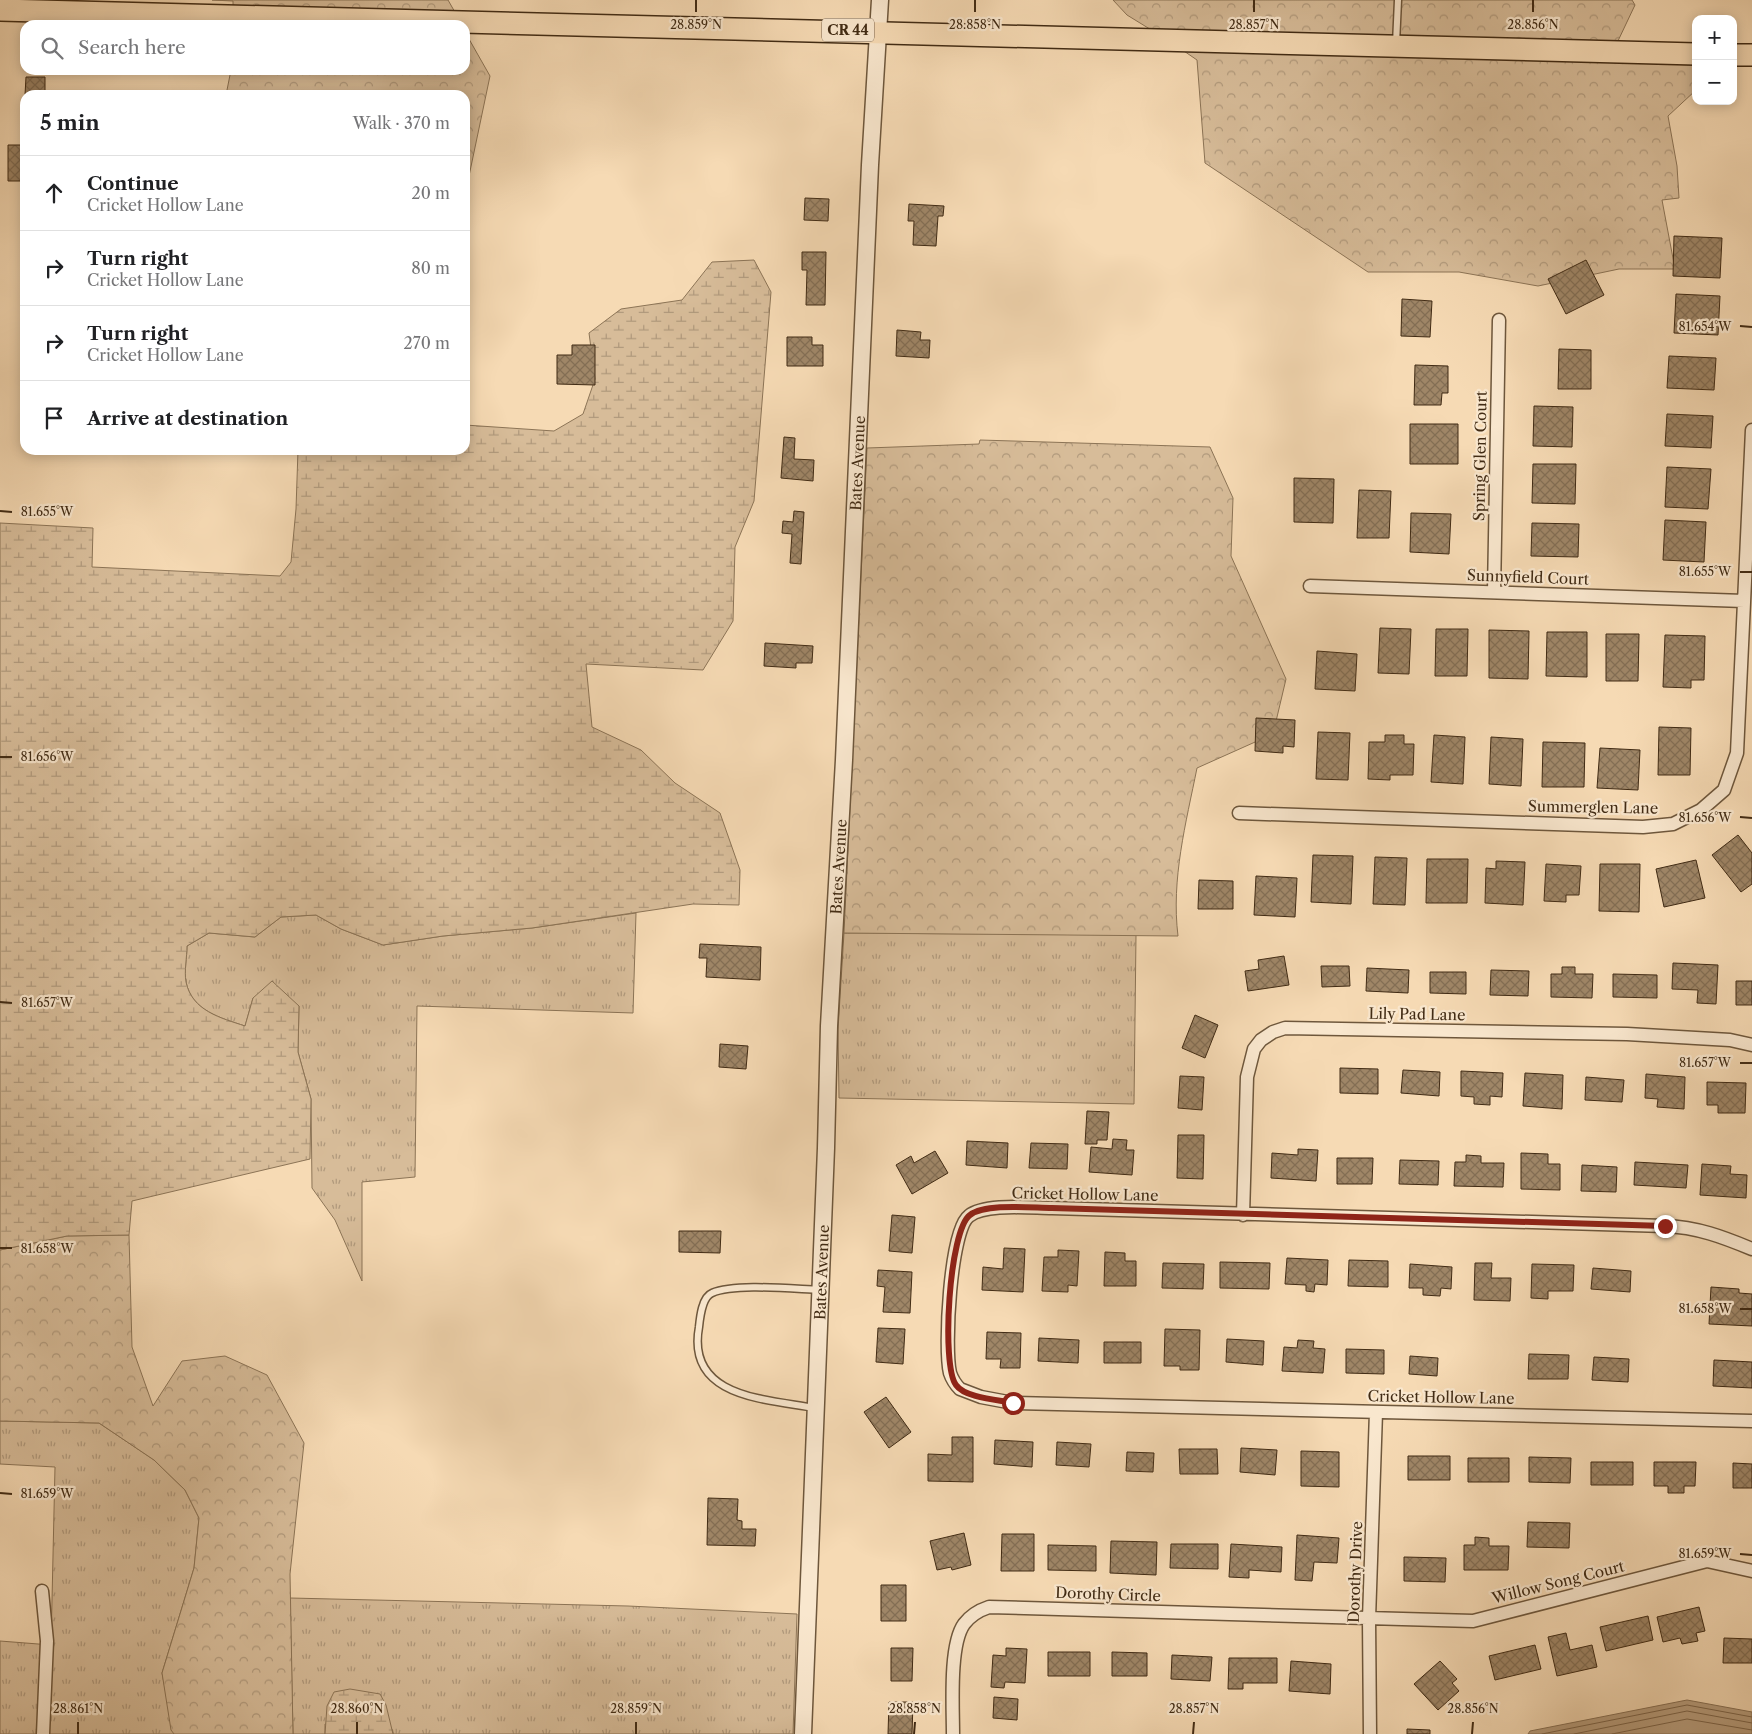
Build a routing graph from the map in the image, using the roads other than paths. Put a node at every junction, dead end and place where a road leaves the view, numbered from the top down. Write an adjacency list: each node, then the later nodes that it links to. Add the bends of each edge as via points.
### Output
1 (880, 0): 6 (street, Bates Avenue)
2 (1398, 0): 7 (lane)
3 (0, 10): 4 (main road, CR 44)
4 (357, 20)
5 (470, 23): 6 (main road, CR 44)
6 (879, 31): 7 (main road, CR 44); 20 (street, Bates Avenue, via 829,1026)
7 (1396, 46): 8 (main road, CR 44)
8 (1692, 54)
9 (1737, 55): 10 (main road)
10 (1752, 55)
11 (1499, 320): 14 (street, Spring Glen Court)
12 (1752, 430): 15 (street, Summerglen Lane)
13 (1310, 586): 14 (street, Sunnyfield Court)
14 (1494, 592): 15 (street, Sunnyfield Court)
15 (1744, 601): 16 (street, Summerglen Lane, via 1737,753 1724,790 1701,810 1673,824 1643,827)
16 (1239, 814)
17 (1752, 1045): 18 (street, Lily Pad Lane, via 1730,1040 1627,1034 1295,1028 1273,1032 1254,1049 1247,1077)
18 (1243, 1215): 19 (street, Cricket Hollow Lane, via 1690,1227); 22 (street, Cricket Hollow Lane, via 1052,1208 985,1210 970,1215 960,1230 952,1269 948,1344 950,1372 955,1384 981,1397 1013,1403)
19 (1752, 1249)
20 (820, 1290): 21 (street, Bates Avenue); 21 (lane, via 746,1288 711,1293 706,1299 698,1333 698,1353 702,1363 720,1386 755,1397)
21 (815, 1408): 28 (street, Bates Avenue)
22 (1376, 1412): 23 (street, Cricket Hollow Lane); 26 (street, Dorothy Drive)
23 (1752, 1421)
24 (1752, 1571): 26 (street, Willow Song Court, via 1707,1561 1473,1621)
25 (42, 1591): 27 (street, via 47,1641)
26 (1369, 1619): 29 (street, Dorothy Circle, via 989,1607 965,1623 955,1648); 30 (street, Dorothy Drive)
27 (44, 1734)
28 (803, 1734)
29 (953, 1734)
30 (1370, 1734)

